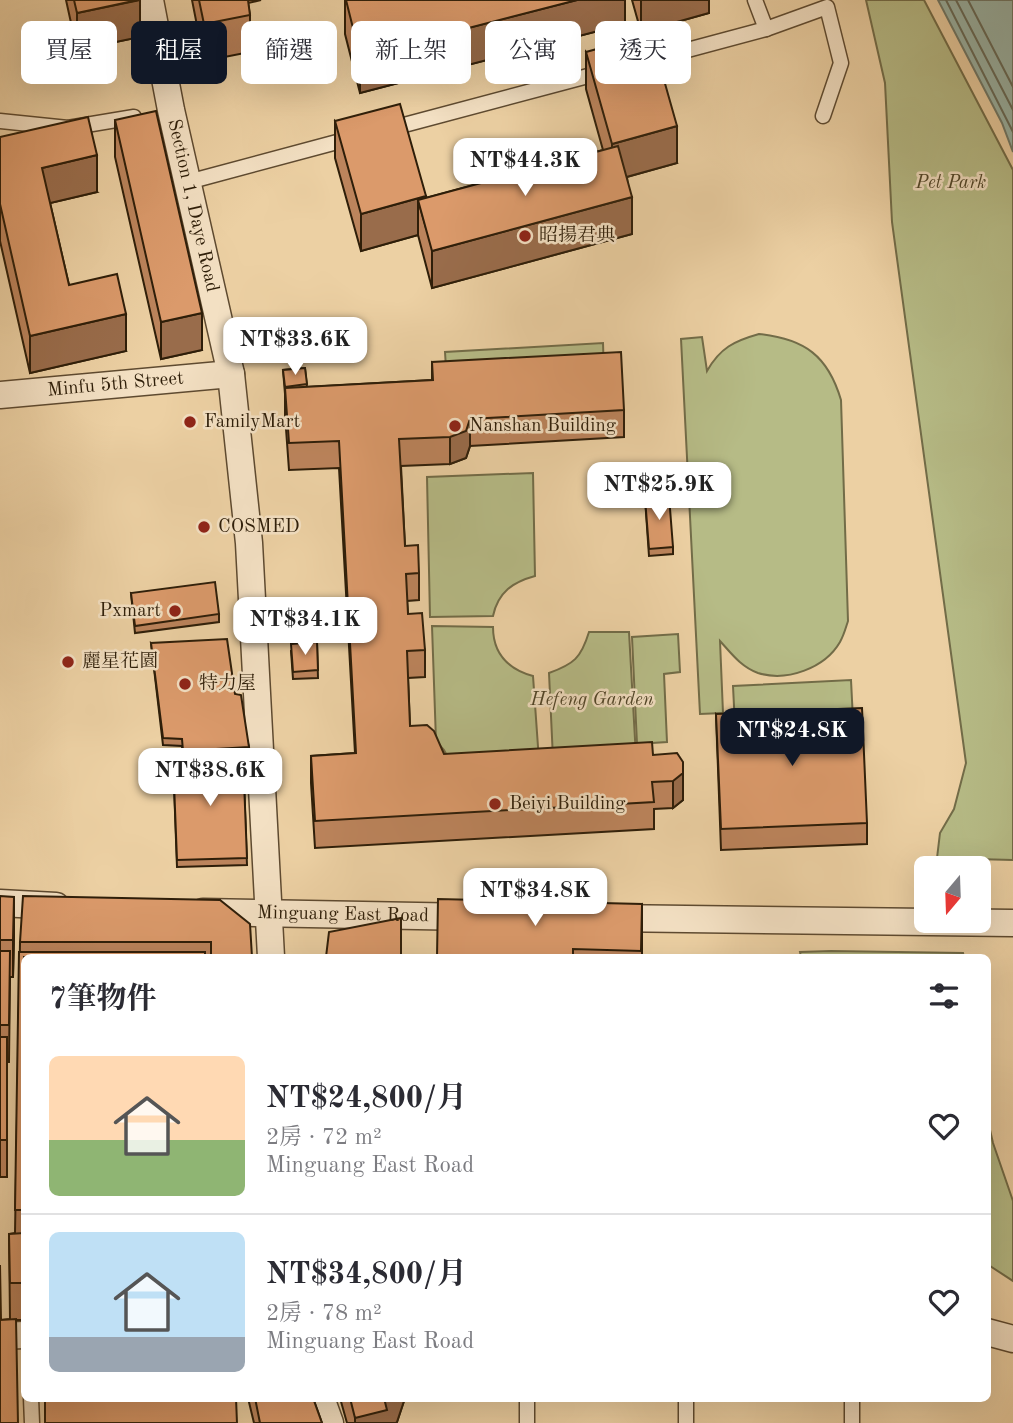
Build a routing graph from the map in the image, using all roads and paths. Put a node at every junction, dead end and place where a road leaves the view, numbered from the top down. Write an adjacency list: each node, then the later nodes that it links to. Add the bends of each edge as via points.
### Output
1 (150, 0): 4 (street, Section 1, Daye Road)
2 (755, 0): 3 (lane)
3 (766, 29): 5 (lane, via 827,7 841,63); 7 (lane)
4 (158, 113): 6 (lane, via 68,128); 7 (street, Section 1, Daye Road)
5 (824, 116)
6 (0, 121)
7 (188, 182): 8 (street, Section 1, Daye Road)
8 (231, 374): 9 (street, Minfu 5th Street); 13 (street, Section 1, Daye Road, via 253,610)
9 (0, 395)
10 (0, 904): 11 (street)
11 (87, 907)
12 (184, 912): 13 (street, Minguang East Road)
13 (267, 914): 14 (street, Minguang East Road); 17 (street, Section 1, Daye Road)
14 (502, 917)
15 (585, 918): 16 (street)
16 (1013, 923)
17 (271, 954)
18 (991, 1333): 21 (street)
19 (21, 1335): 20 (street)
20 (0, 1336)
21 (1013, 1339)
22 (31, 1402): 27 (lane)
23 (322, 1402): 28 (street)
24 (527, 1402): 29 (lane)
25 (686, 1402): 30 (lane)
26 (852, 1402): 31 (lane)
27 (32, 1423)
28 (330, 1423)
29 (527, 1423)
30 (686, 1423)
31 (852, 1423)

